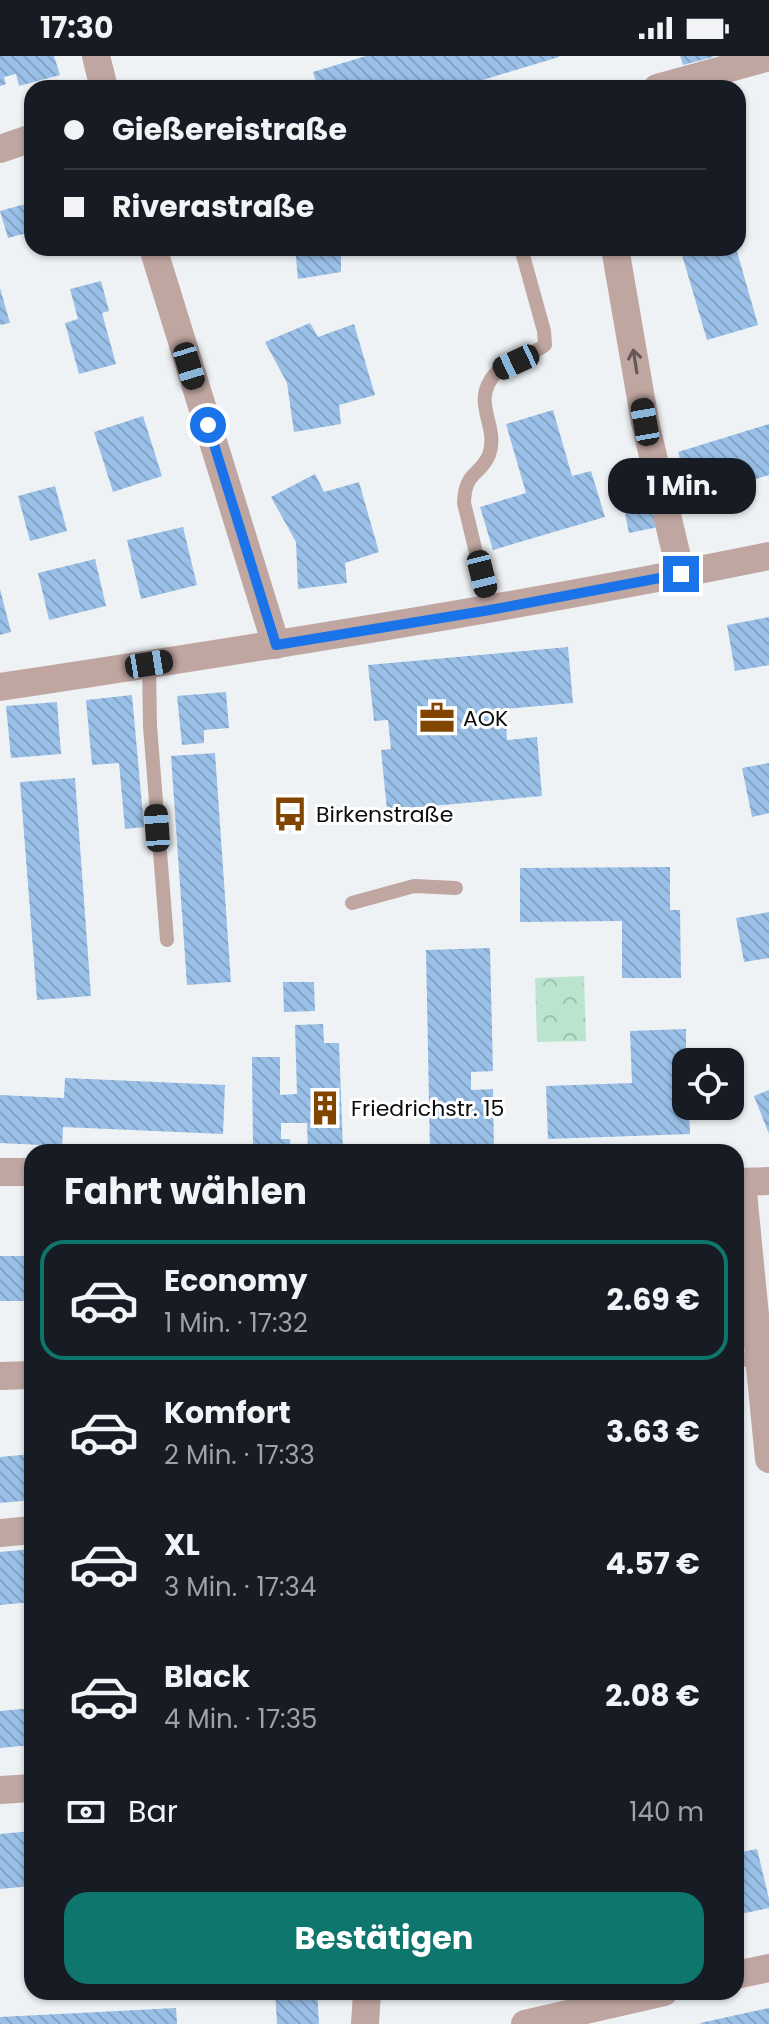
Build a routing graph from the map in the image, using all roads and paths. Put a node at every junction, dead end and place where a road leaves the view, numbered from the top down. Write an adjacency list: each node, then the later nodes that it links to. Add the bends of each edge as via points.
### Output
1 (96, 56): 3 (street)
2 (769, 57): 4 (street)
3 (102, 80)
4 (686, 80)
5 (24, 141): 6 (street)
6 (0, 149)
7 (155, 256): 13 (street)
8 (523, 256): 12 (lane, via 545,345 498,370 485,388 493,440 488,459 465,490)
9 (616, 256): 11 (street, one-way to 9, via 645,422)
10 (769, 556): 11 (street)
11 (681, 574): 12 (street)
12 (490, 610): 13 (street)
13 (276, 645): 14 (street)
14 (149, 664): 15 (street); 18 (lane)
15 (0, 687)
16 (456, 888): 17 (lane, via 414,886)
17 (352, 903)
18 (167, 940)
19 (0, 1172): 20 (street)
20 (24, 1172)
21 (749, 1182): 22 (street)
22 (748, 1360): 25 (street)
23 (24, 1375): 24 (street)
24 (0, 1376)
25 (769, 1459)
26 (24, 1531): 27 (street)
27 (0, 1533)
28 (24, 1788): 29 (street)
29 (0, 1790)
30 (769, 1968): 31 (street)
31 (744, 1973)
32 (366, 2000): 34 (street)
33 (629, 2000): 35 (street)
34 (365, 2024)
35 (525, 2024)

